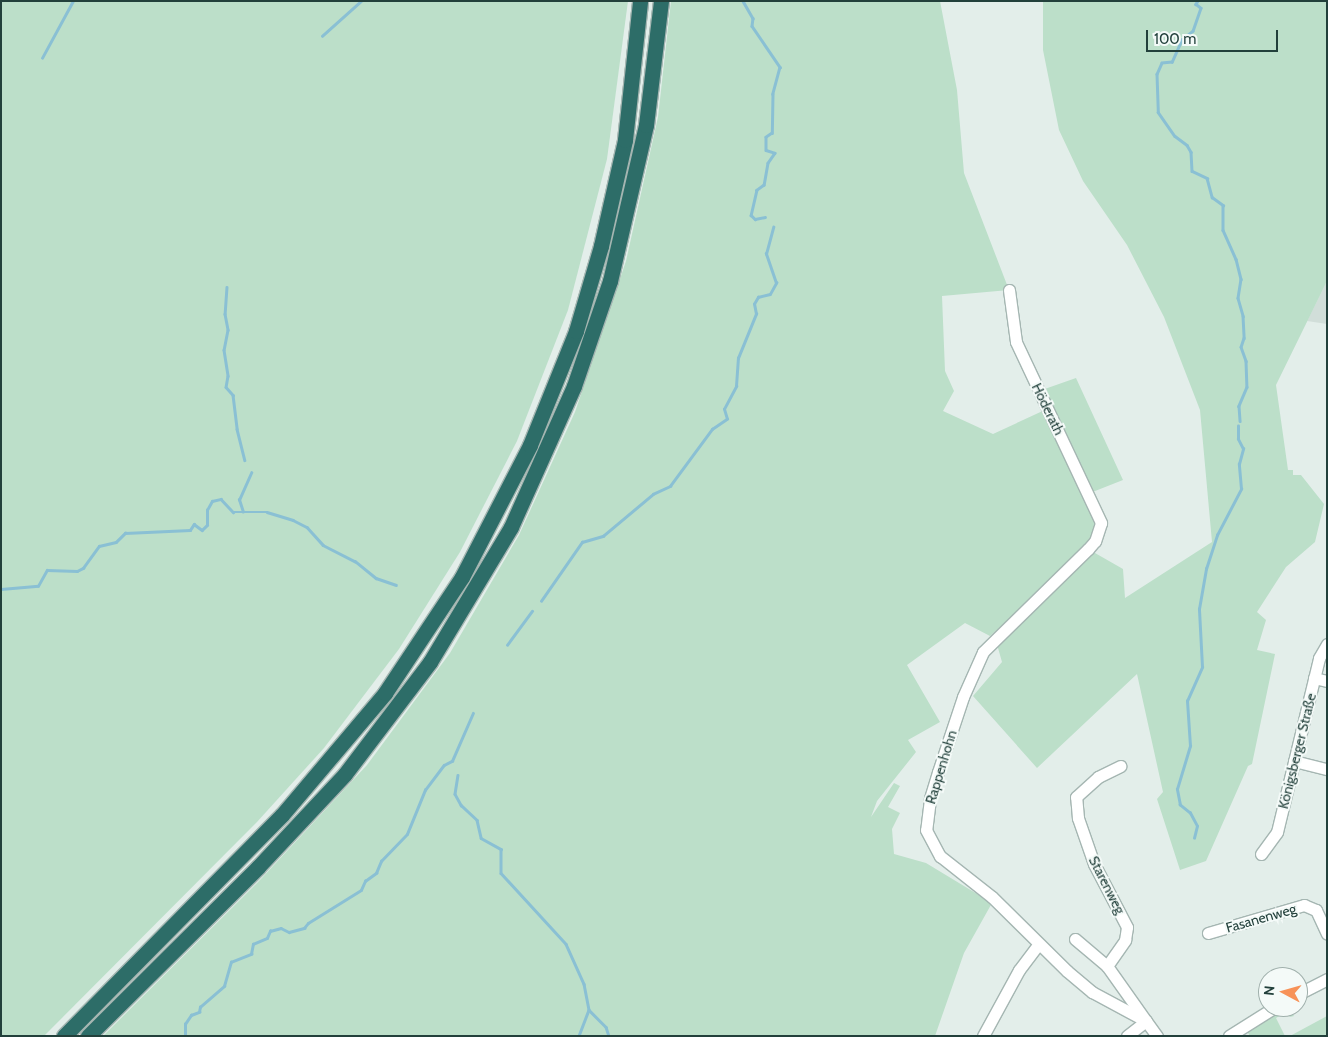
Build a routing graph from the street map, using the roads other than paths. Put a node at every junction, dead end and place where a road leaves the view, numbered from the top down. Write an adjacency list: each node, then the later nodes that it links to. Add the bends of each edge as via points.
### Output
1 (640, 1): 21 (highway, via 625,140 601,246 576,331 530,445 462,577 385,692 282,815)
2 (661, 1): 22 (highway, via 644,135 610,281 557,429 506,536 430,662 344,774 265,860)
3 (1009, 290): 4 (street, Höderath, via 1016,342)
4 (1101, 523): 15 (street, Rappenhohn, via 1095,541 1088,549 984,652 963,697 926,820 928,838 940,856 992,897)
5 (1327, 644): 6 (street, Königsberger Straße)
6 (1314, 678): 7 (street); 8 (street, Königsberger Straße)
7 (1327, 681)
8 (1294, 761): 10 (street); 11 (street, Königsberger Straße, via 1277,832)
9 (1121, 766): 16 (street, Starenweg, via 1098,777 1076,798 1078,818 1099,877 1126,927 1125,940)
10 (1327, 769)
11 (1261, 854)
12 (1208, 933): 13 (street, Fasanenweg, via 1311,905)
13 (1327, 934)
14 (1075, 939): 16 (street)
15 (1038, 944): 20 (street, Rappenhohn, via 1092,992); 23 (street, via 1019,970)
16 (1108, 966): 20 (street, Rappenhohn)
17 (1327, 978): 18 (street)
18 (1308, 988)
19 (1259, 1017): 26 (street)
20 (1146, 1021): 24 (street); 25 (street, Rappenhohn)
21 (64, 1036)
22 (88, 1036)
23 (983, 1036)
24 (1127, 1036)
25 (1157, 1036)
26 (1229, 1036)

